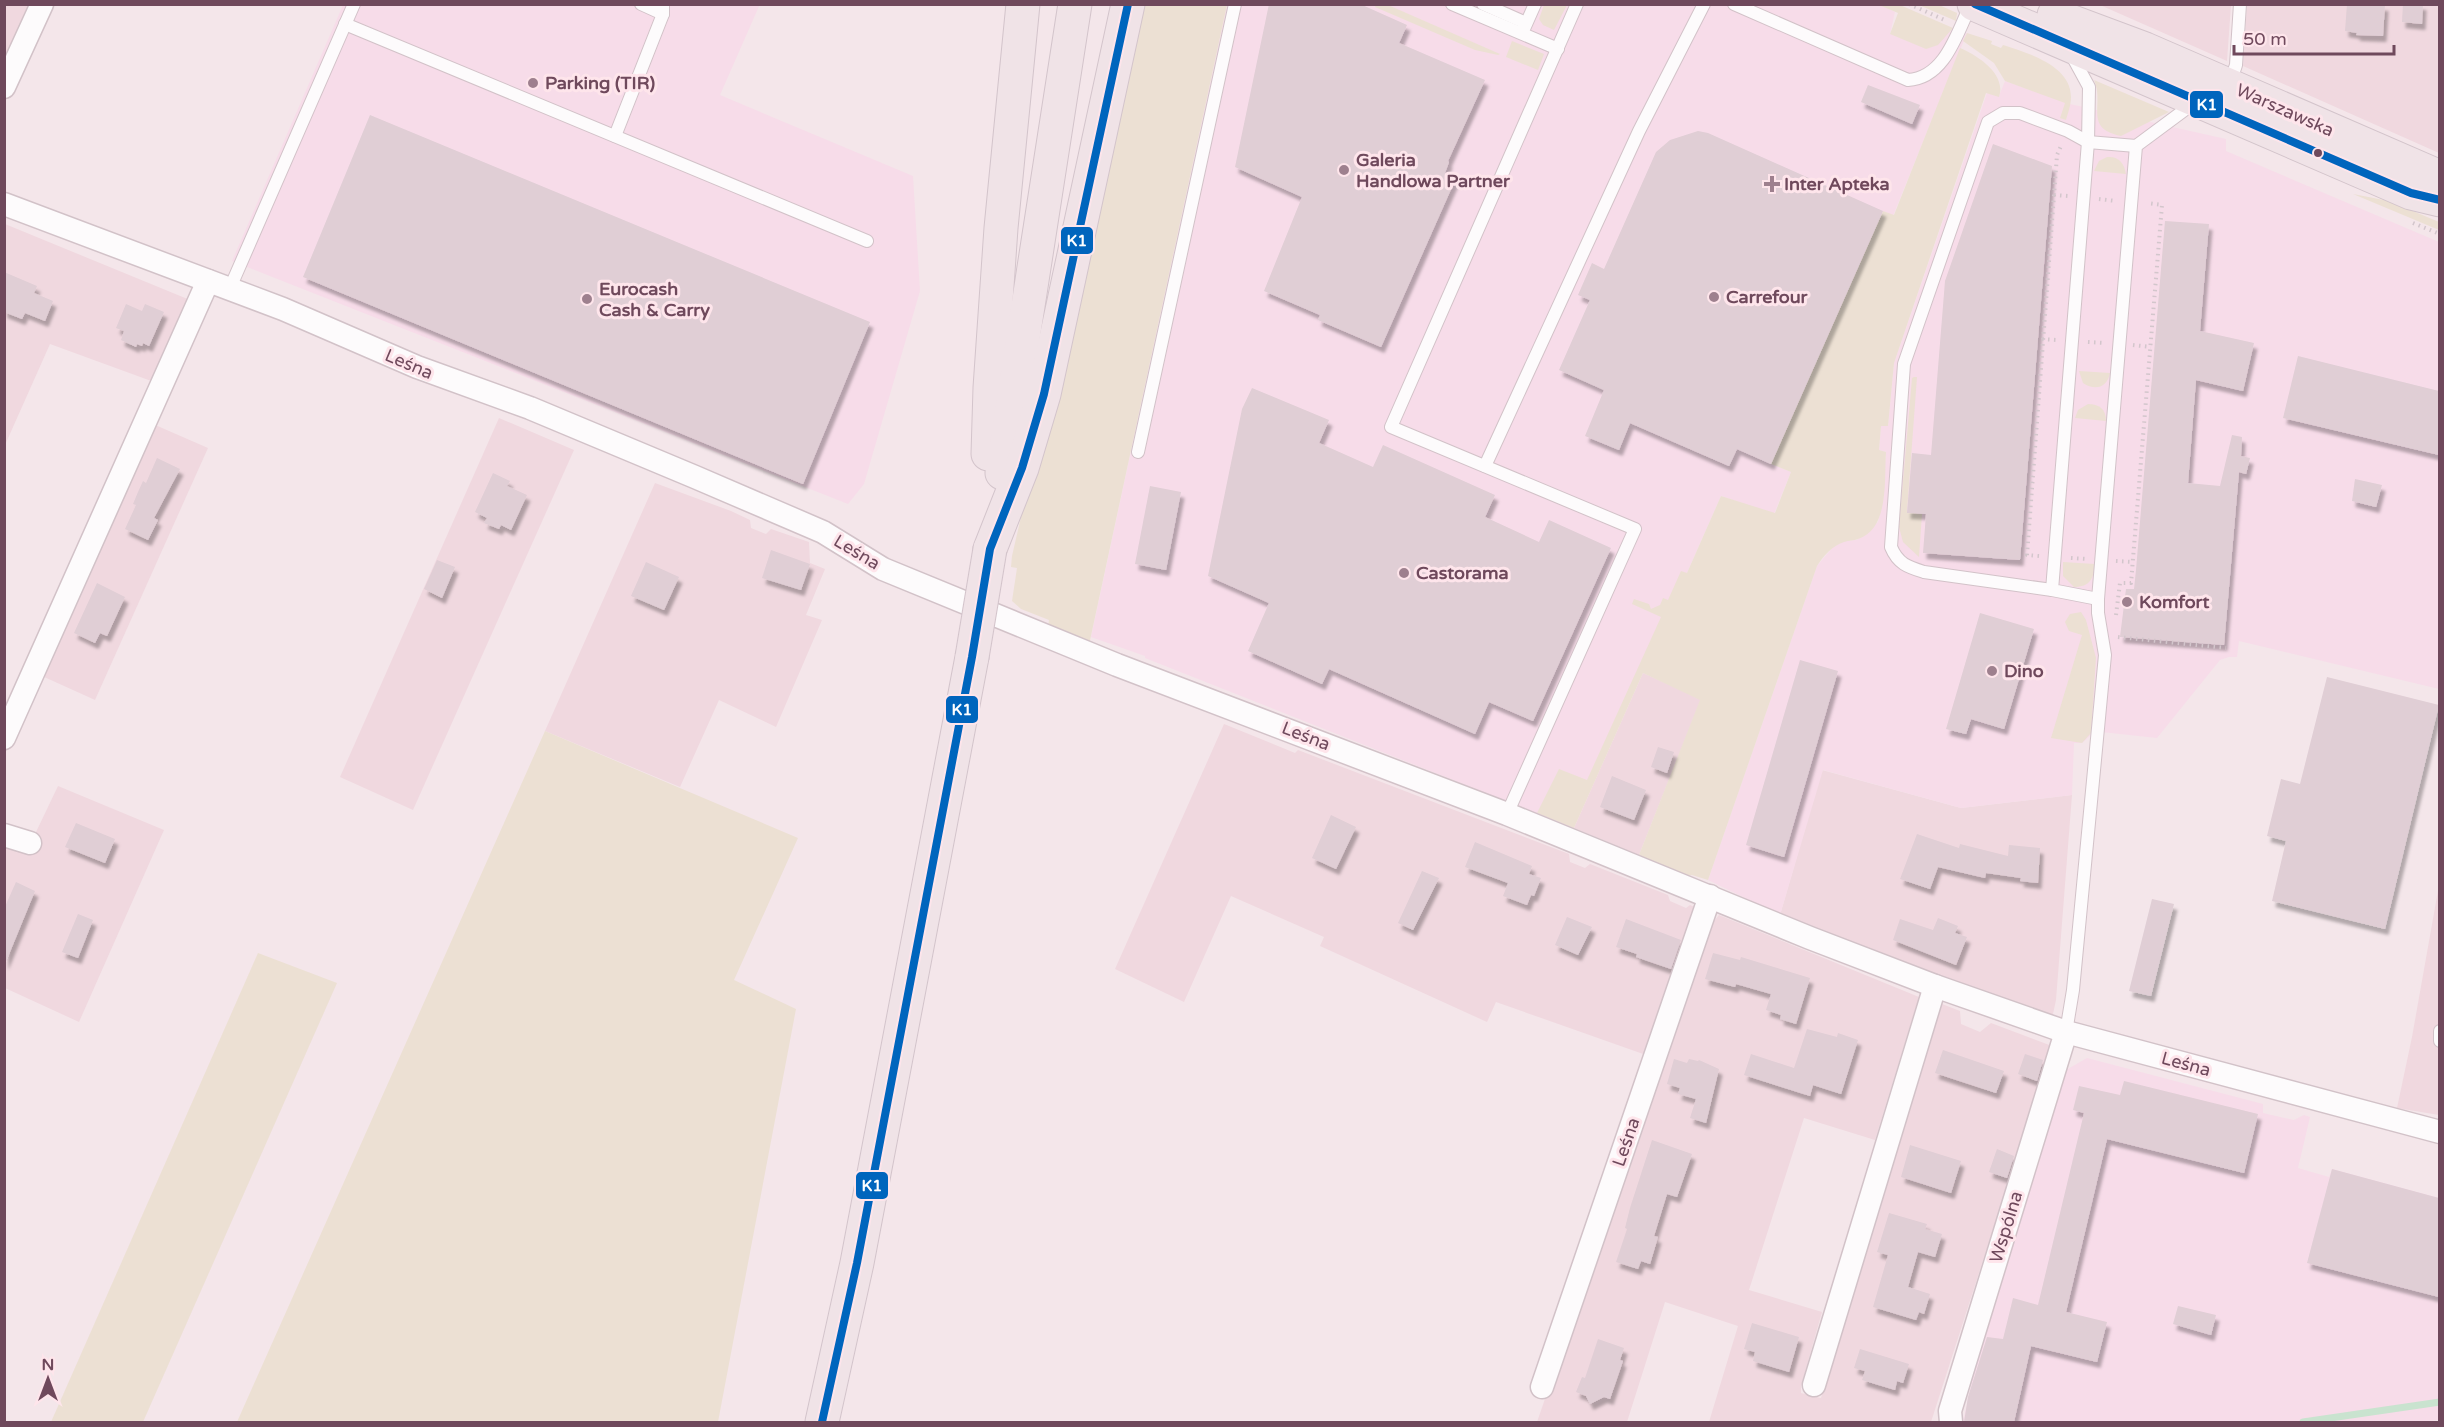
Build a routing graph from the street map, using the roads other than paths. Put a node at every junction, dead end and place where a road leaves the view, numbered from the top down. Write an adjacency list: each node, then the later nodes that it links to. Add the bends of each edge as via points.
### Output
1 (42, 4): 23 (street)
2 (354, 4): 19 (lane)
3 (641, 4): 17 (lane)
4 (1023, 4): 36 (main road, via 990,387)
5 (1075, 4): 36 (main road)
6 (1128, 4): 36 (main road, via 1044,394 1022,468)
7 (1235, 4): 34 (lane)
8 (1452, 4): 20 (lane)
9 (1483, 4): 20 (lane)
10 (1535, 4): 20 (lane)
11 (1577, 4): 21 (lane)
12 (1704, 4): 35 (lane, via 1639,131)
13 (1734, 4): 14 (lane, via 1908,80 1919,79 1938,68)
14 (1973, 4): 18 (main road, Warszawska)
15 (2029, 4): 18 (main road, Warszawska)
16 (2240, 4): 22 (lane, via 2236,65)
17 (663, 9): 25 (lane)
18 (2065, 22): 22 (main road, Warszawska, via 2145,49); 24 (main road, Warszawska); 26 (lane, via 2089,87)
19 (345, 24): 25 (lane); 33 (lane)
20 (1524, 29): 21 (lane)
21 (1558, 49): 35 (lane, via 1391,427)
22 (2229, 85): 28 (main road, Warszawska)
23 (4, 87)
24 (2197, 100): 27 (lane); 29 (main road, Warszawska, via 2411,193)
25 (615, 136): 31 (lane)
26 (2088, 142): 27 (lane); 37 (lane); 37 (lane, via 2020,113 2003,113 1988,122 1904,364 1892,547 1896,559 1924,572)
27 (2136, 146): 38 (lane)
28 (2439, 177)
29 (2439, 201)
30 (4, 204): 32 (street, Leśna)
31 (867, 241)
32 (208, 281): 33 (street, Leśna); 39 (street)
33 (230, 288): 40 (street, Leśna, via 448,380 530,408 823,532 883,569)
34 (1138, 452)
35 (1485, 466): 40 (lane, via 1635,529)
36 (990, 549): 51 (main road, bridge, via 857,1263)
37 (2052, 590): 38 (lane)
38 (2098, 599): 46 (lane, via 2105,655)
39 (4, 738)
40 (1507, 814): 43 (street, Leśna)
41 (4, 835): 42 (street)
42 (30, 843)
43 (1710, 896): 44 (street, Leśna); 50 (street, Leśna)
44 (1935, 986): 46 (street, Leśna); 49 (street)
45 (2439, 1030): 47 (lane)
46 (2066, 1032): 48 (street, Leśna); 52 (street, Wspólna, via 1950,1411)
47 (2439, 1041)
48 (2439, 1132)
49 (1814, 1385)
50 (1542, 1388)
51 (822, 1422)
52 (1951, 1422)

